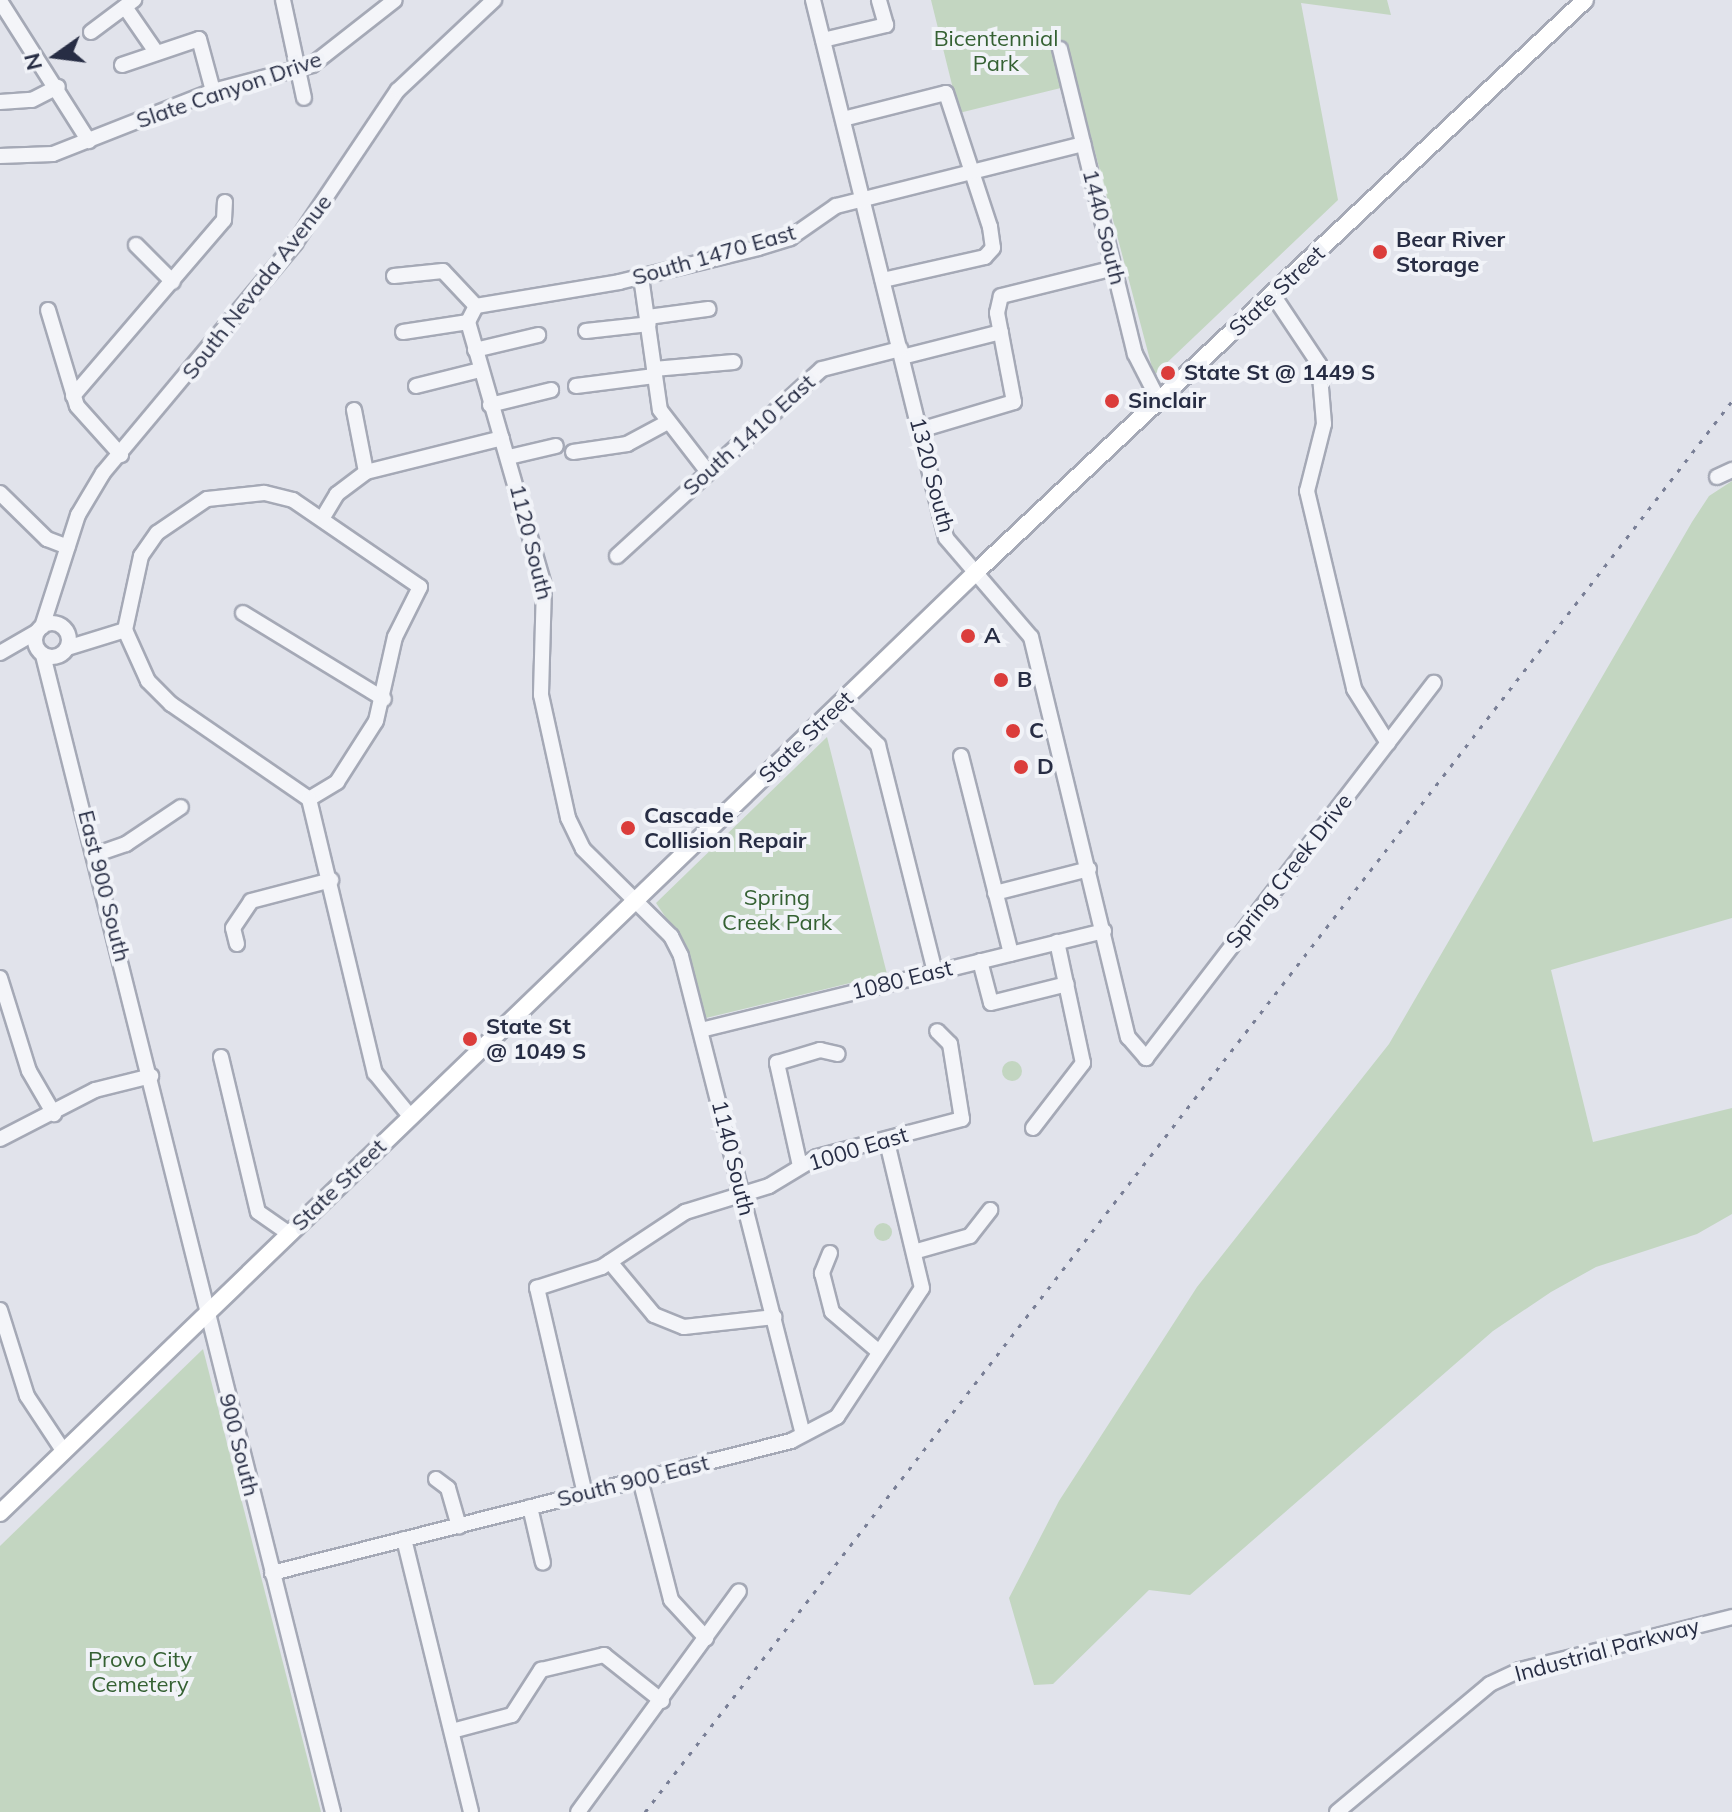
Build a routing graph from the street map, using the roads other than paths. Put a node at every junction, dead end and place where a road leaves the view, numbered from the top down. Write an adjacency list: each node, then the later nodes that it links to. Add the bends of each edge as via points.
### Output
1 (283, 0): 14 (street)
2 (395, 0): 14 (street, Slate Canyon Drive, via 332,55)
3 (494, 0): 59 (street, South Nevada Avenue, via 398,90 295,243)
4 (813, 0): 10 (street, 1320 South)
5 (879, 0): 10 (street, via 886,25)
6 (1585, 0): 32 (main road, State Street)
7 (0, 1): 15 (street)
8 (130, 4): 9 (street); 12 (street)
9 (91, 32)
10 (823, 40): 19 (street, 1320 South)
11 (1060, 49): 21 (street, 1440 South)
12 (156, 52): 13 (street); 16 (street, via 199,39)
13 (122, 65)
14 (298, 70): 16 (street, Slate Canyon Drive); 17 (street)
15 (58, 87): 18 (street, via 32,100); 20 (street)
16 (213, 91): 20 (street, Slate Canyon Drive)
17 (304, 98)
18 (0, 102)
19 (843, 119): 23 (street, via 946,93); 24 (street, 1320 South)
20 (89, 141): 22 (street, Slate Canyon Drive, via 53,154)
21 (1083, 144): 23 (street, South 1470 East); 27 (street, 1440 South)
22 (0, 156)
23 (967, 174): 24 (street, South 1470 East); 30 (street, via 993,248 985,257)
24 (863, 200): 29 (street, South 1470 East, via 823,212 790,238); 30 (street, 1320 South)
25 (225, 202): 31 (street, via 224,220)
26 (136, 245): 31 (street)
27 (1114, 268): 40 (street, via 999,299); 51 (street, 1440 South, via 1139,366)
28 (394, 276): 33 (street, via 443,271)
29 (641, 277): 33 (street, South 1470 East); 36 (street)
30 (883, 280): 43 (street, 1320 South)
31 (173, 282): 50 (street)
32 (1273, 295): 51 (main road, State Street); 83 (street, via 1319,364 1324,424 1307,491 1354,689)
33 (476, 306): 37 (street)
34 (708, 309): 36 (street)
35 (48, 310): 50 (street)
36 (648, 321): 38 (street); 46 (street)
37 (468, 322): 39 (street); 42 (street, 1120 South)
38 (586, 331)
39 (403, 332)
40 (1001, 332): 43 (street, South 1410 East); 55 (street, via 1014,402)
41 (538, 335): 42 (street)
42 (475, 350): 45 (street, 1120 South)
43 (901, 353): 55 (street, 1320 South); 63 (street, South 1410 East, via 822,369)
44 (734, 362): 46 (street)
45 (480, 370): 47 (street); 52 (street, 1120 South)
46 (654, 373): 48 (street); 54 (street)
47 (416, 386)
48 (576, 386)
49 (551, 390): 52 (street)
50 (73, 396): 59 (street, via 91,428)
51 (1159, 401): 69 (main road, State Street)
52 (490, 405): 56 (street, 1120 South)
53 (354, 410): 62 (street)
54 (666, 423): 58 (street, via 635,442); 63 (street)
55 (920, 430): 69 (street, 1320 South, via 946,538)
56 (502, 438): 60 (street, 1120 South); 62 (street)
57 (556, 446): 60 (street)
58 (573, 452)
59 (121, 455): 67 (street, South Nevada Avenue, via 87,496)
60 (509, 457): 91 (street, 1120 South, via 544,586 541,695 570,826 583,849)
61 (1732, 470): 64 (street)
62 (366, 472): 66 (street, via 337,494)
63 (708, 472): 68 (street, South 1410 East)
64 (1717, 477)
65 (0, 493): 67 (street, via 47,539)
66 (322, 519): 74 (street, via 293,500 264,493 207,499 180,513 141,556); 81 (street, via 420,587 395,637)
67 (68, 547): 70 (street, South Nevada Avenue)
68 (617, 556)
69 (974, 574): 82 (main road, State Street); 88 (street, 1320 South, via 1031,637)
70 (51, 593): 72 (street, East 900 South); 73 (street, South Nevada Avenue)
71 (243, 613): 81 (street)
72 (64, 628): 73 (street); 75 (street); 76 (street, East 900 South)
73 (40, 629): 77 (street, East 900 South); 78 (street)
74 (125, 630): 75 (street); 85 (street, via 148,681 171,704)
75 (95, 636): 76 (street)
76 (64, 652): 77 (street); 80 (street, East 900 South)
77 (42, 653): 78 (street); 80 (street, East 900 South)
78 (0, 656)
79 (1434, 683): 83 (street, Spring Creek Drive)
80 (58, 695): 87 (street, East 900 South)
81 (384, 699): 85 (street, via 337,782)
82 (838, 706): 91 (main road, State Street); 97 (street, via 871,733 882,757)
83 (1388, 743): 104 (street, Spring Creek Drive)
84 (961, 756): 90 (street)
85 (309, 799): 89 (street)
86 (181, 807): 87 (street, via 126,844)
87 (97, 854): 105 (street, East 900 South)
88 (1089, 869): 90 (street); 92 (street, 1320 South)
89 (331, 880): 94 (street, via 251,901 233,928); 107 (street, via 375,1073)
90 (995, 893): 95 (street)
91 (635, 901): 100 (street, 1140 South, via 674,942); 107 (main road, State Street)
92 (1104, 931): 93 (street, 1080 East); 104 (street, 1320 South, via 1128,1037)
93 (1057, 942): 95 (street, 1080 East); 99 (street)
94 (237, 944)
95 (1011, 954): 96 (street, 1080 East)
96 (980, 961): 97 (street, 1080 East); 99 (street, via 991,1003)
97 (935, 972): 100 (street, 1080 East)
98 (0, 978): 106 (street, via 29,1071)
99 (1067, 984): 108 (street, via 1083,1063)
100 (701, 1030): 112 (street, 1140 South)
101 (937, 1031): 110 (street, 1000 East, via 950,1044 964,1117)
102 (838, 1054): 111 (street, via 820,1050 777,1063)
103 (221, 1057): 114 (street, via 258,1212)
104 (1146, 1058)
105 (151, 1076): 106 (street, via 95,1090); 119 (street, 900 South)
106 (54, 1114): 109 (street)
107 (410, 1116): 114 (main road, State Street)
108 (1033, 1128)
109 (0, 1139)
110 (887, 1142): 111 (street, 1000 East); 115 (street)
111 (800, 1166): 112 (street, 1000 East)
112 (742, 1193): 117 (street, 1000 East, via 685,1212); 120 (street, 1140 South)
113 (990, 1210): 115 (street, via 970,1236)
114 (289, 1234): 119 (main road, State Street)
115 (917, 1251): 121 (street, South 900 East, via 922,1288)
116 (830, 1253): 121 (street, via 822,1273 832,1312)
117 (610, 1262): 120 (street, via 654,1315 684,1327); 126 (street, 1000 East, via 540,1285 537,1305)
118 (0, 1310): 123 (street, via 27,1396)
119 (206, 1315): 123 (main road, State Street); 132 (street, 900 South)
120 (774, 1317): 122 (street, 1140 South)
121 (879, 1352): 122 (street, South 900 East, via 837,1417)
122 (802, 1431): 125 (street, South 900 East, via 791,1441)
123 (64, 1452): 128 (main road, State Street)
124 (436, 1479): 129 (street, via 448,1488)
125 (640, 1479): 126 (street, South 900 East); 135 (street, via 671,1600)
126 (585, 1494): 127 (street, South 900 East)
127 (530, 1507): 129 (street, South 900 East); 131 (street)
128 (0, 1513)
129 (459, 1526): 130 (street, South 900 East)
130 (404, 1539): 132 (street, South 900 East); 137 (street)
131 (543, 1563)
132 (272, 1573): 138 (street, 900 South)
133 (739, 1591): 135 (street)
134 (1732, 1617): 141 (street, Industrial Parkway, via 1490,1684)
135 (706, 1638): 136 (street)
136 (662, 1701): 137 (street, via 604,1655 541,1670 512,1715); 140 (street)
137 (452, 1731): 139 (street)
138 (333, 1812)
139 (471, 1812)
140 (578, 1812)
141 (1337, 1812)

